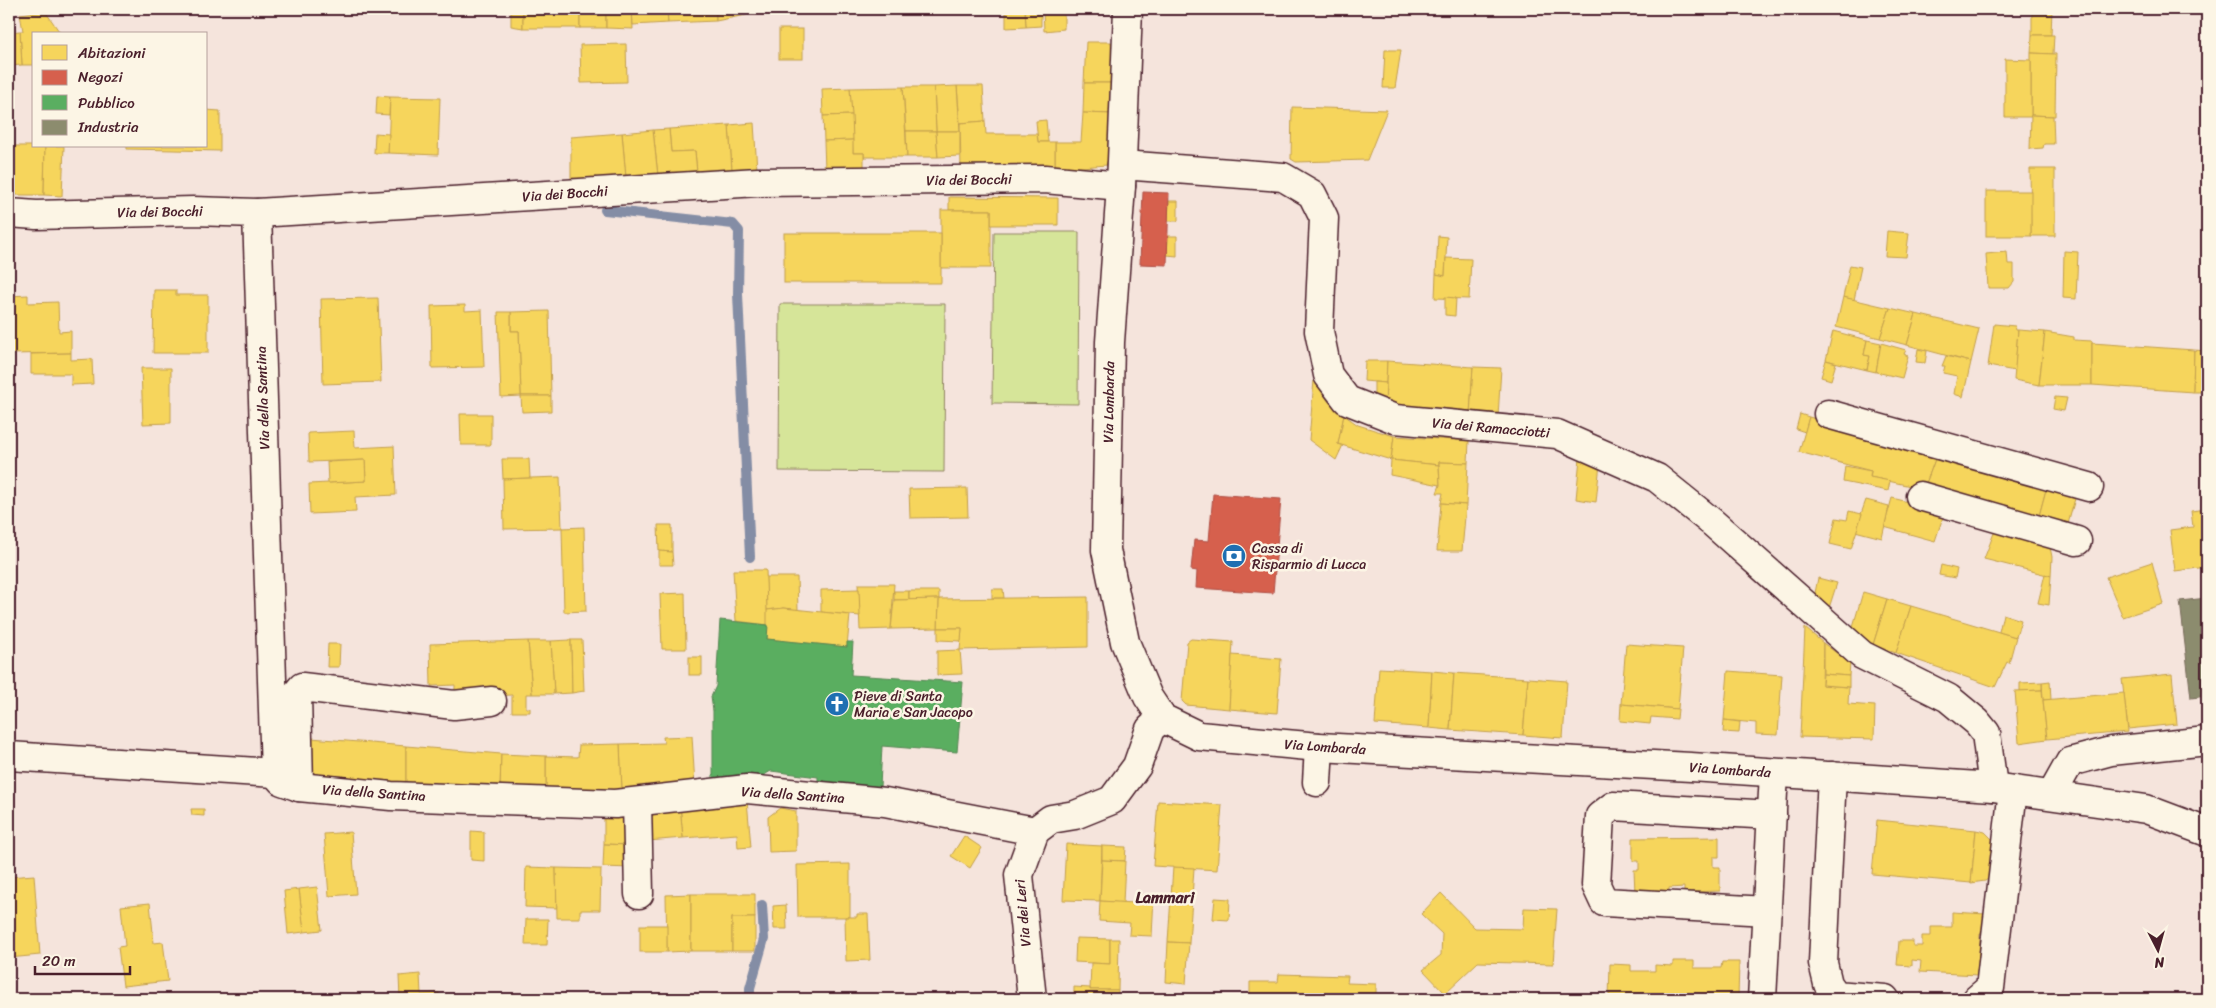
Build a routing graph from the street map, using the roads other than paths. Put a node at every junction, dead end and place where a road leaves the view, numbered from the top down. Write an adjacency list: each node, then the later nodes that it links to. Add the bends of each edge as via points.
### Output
1 (1128, 9): 2 (street, Via Lombarda)
2 (1121, 175): 4 (street, Via dei Bocchi, via 1045,180 758,182); 10 (street, Via Lombarda, via 1110,342 1106,550 1125,642 1148,697); 19 (street, Via dei Ramacciotti, via 1283,177 1312,194 1324,218 1319,330 1328,376 1347,400 1396,419 1557,434 1656,478 1713,523 1862,655 1948,698 1977,722 1986,733)
3 (9, 213): 4 (street, Via dei Bocchi)
4 (257, 213): 15 (street, Via della Santina)
5 (1828, 414): 6 (street)
6 (2088, 487)
7 (1920, 496): 8 (street)
8 (2077, 541)
9 (492, 701): 18 (street, via 454,705 302,687 298,693)
10 (1148, 725): 12 (street, Via Lombarda, via 1199,736); 23 (street, via 1138,766 1112,800 1075,815 1052,819)
11 (2207, 741): 20 (street, via 2110,751 2070,762)
12 (1318, 747): 14 (street, Via Lombarda); 17 (street)
13 (9, 756): 15 (street)
14 (1774, 772): 16 (street, Via Lombarda); 22 (street)
15 (275, 774): 18 (street, Via della Santina, via 282,781)
16 (1832, 776): 19 (street, Via Lombarda); 29 (street, via 1823,963 1828,984 1836,995)
17 (1316, 782)
18 (299, 787): 21 (street, Via della Santina, via 392,796 616,804)
19 (2003, 789): 20 (street, Via Lombarda); 30 (street, Via dei Ramacciotti, via 1990,988)
20 (2052, 794): 24 (street, Via Lombarda, via 2146,809)
21 (637, 802): 23 (street, Via della Santina, via 747,789 884,802); 25 (street)
22 (1772, 815): 26 (street); 26 (street, via 1613,806 1600,816 1596,885 1604,902)
23 (1035, 831): 27 (street, Via dei Leri, via 1019,875)
24 (2207, 832)
25 (639, 894)
26 (1767, 911): 28 (street)
27 (1032, 999)
28 (1762, 999)
29 (1886, 999)
30 (1977, 999)

